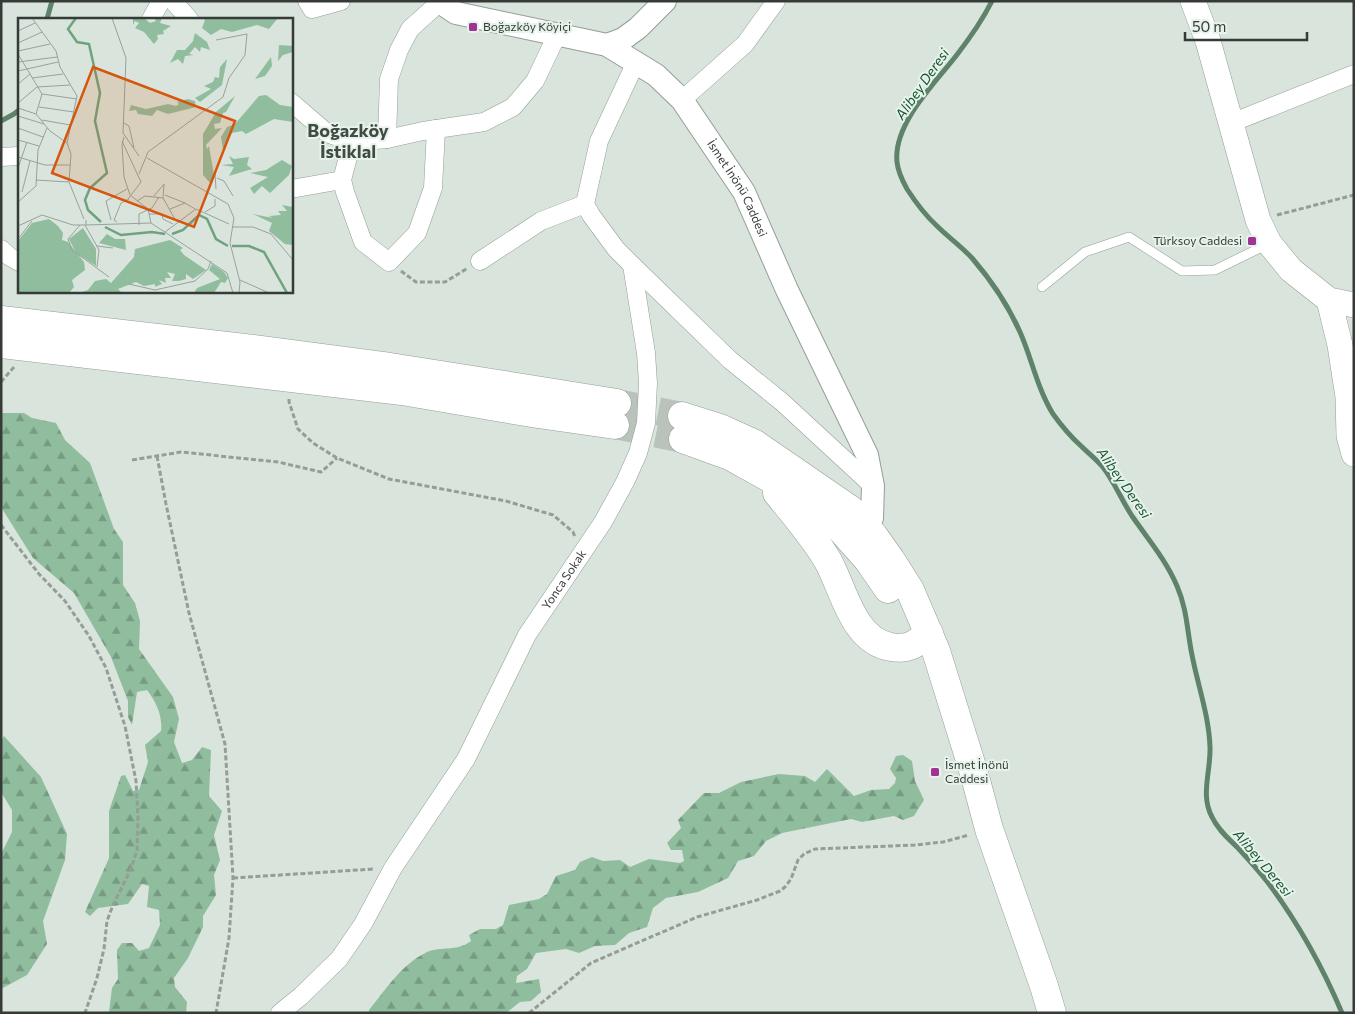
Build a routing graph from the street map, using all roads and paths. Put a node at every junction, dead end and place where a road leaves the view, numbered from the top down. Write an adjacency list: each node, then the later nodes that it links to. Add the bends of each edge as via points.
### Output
1 (161, 1): 9 (street)
2 (173, 1): 10 (street)
3 (307, 1): 4 (street, via 312,9)
4 (341, 1)
5 (665, 1): 11 (street)
6 (776, 1): 16 (street, via 745,44)
7 (1193, 1): 18 (main road)
8 (439, 2): 12 (street, İsmet İnönü Caddesi, via 456,13); 20 (street, via 410,29 399,50 389,79)
9 (152, 18)
10 (187, 18)
11 (638, 28): 13 (street); 14 (street, via 632,49)
12 (557, 35): 13 (street, İsmet İnönü Caddesi); 19 (street, via 535,81 513,107 484,122)
13 (607, 45): 14 (street, İsmet İnönü Caddesi)
14 (636, 62): 16 (street, İsmet İnönü Caddesi, via 656,75); 27 (street, via 599,141)
15 (1354, 74): 18 (street)
16 (682, 100): 46 (street, İsmet İnönü Caddesi, via 744,192 787,290 867,455)
17 (292, 103): 21 (street, via 327,133)
18 (1231, 123): 28 (main road)
19 (436, 129): 20 (street); 33 (street, via 433,188 417,234)
20 (387, 139): 21 (street)
21 (352, 142): 24 (street)
22 (18, 156): 23 (street)
23 (1, 157)
24 (342, 180): 25 (street); 33 (street, via 363,242)
25 (292, 189)
26 (1354, 195): 28 (path)
27 (585, 204): 32 (street, via 541,221); 34 (street, via 616,249)
28 (1258, 220): 29 (main road)
29 (1269, 244): 35 (lane, via 1215,270 1182,271 1129,237 1085,252); 36 (main road, via 1291,270)
30 (1, 249): 31 (street)
31 (18, 261)
32 (480, 261): 33 (path, via 445,282 416,282)
33 (389, 262)
34 (632, 265): 46 (street, via 730,360 782,402); 49 (street, Yonca Sokak, via 646,353 646,423 638,453 625,482)
35 (1042, 287)
36 (1329, 300): 37 (main road); 41 (main road, via 1340,345 1348,397 1349,436)
37 (1354, 304)
38 (1, 320): 40 (main road, via 380,365 616,414 538,414 402,391)
39 (1, 344): 40 (main road)
40 (290, 378): 43 (path, via 289,402 298,429)
41 (1354, 454)
42 (157, 456): 43 (path, via 181,452 278,462 321,472); 44 (path); 53 (path, via 189,614 225,744)
43 (337, 458): 49 (path, via 389,480 506,501 553,514 573,532)
44 (132, 460)
45 (754, 469): 48 (main road); 48 (main road, via 682,428 720,428 756,444 851,510); 50 (main road, via 814,540 834,573 851,613 866,634 882,646 901,648)
46 (873, 486): 48 (street, İsmet İnönü Caddesi, via 872,518)
47 (1, 525): 54 (path, via 65,601 106,668 125,726 136,781 137,850 107,921 104,949)
48 (863, 539): 50 (main road, via 891,560 910,590)
49 (582, 553): 52 (street, Yonca Sokak, via 527,635 466,759)
50 (922, 639): 51 (main road, via 936,651 974,772)
51 (988, 829): 57 (path, via 915,846 815,849 798,860 790,879 780,891 697,917 591,963); 58 (main road)
52 (392, 868): 53 (path); 56 (street, Yonca Sokak, via 363,924 339,959)
53 (233, 878): 55 (path, via 230,938)
54 (85, 1013)
55 (216, 1013)
56 (280, 1013)
57 (529, 1013)
58 (1052, 1013)

